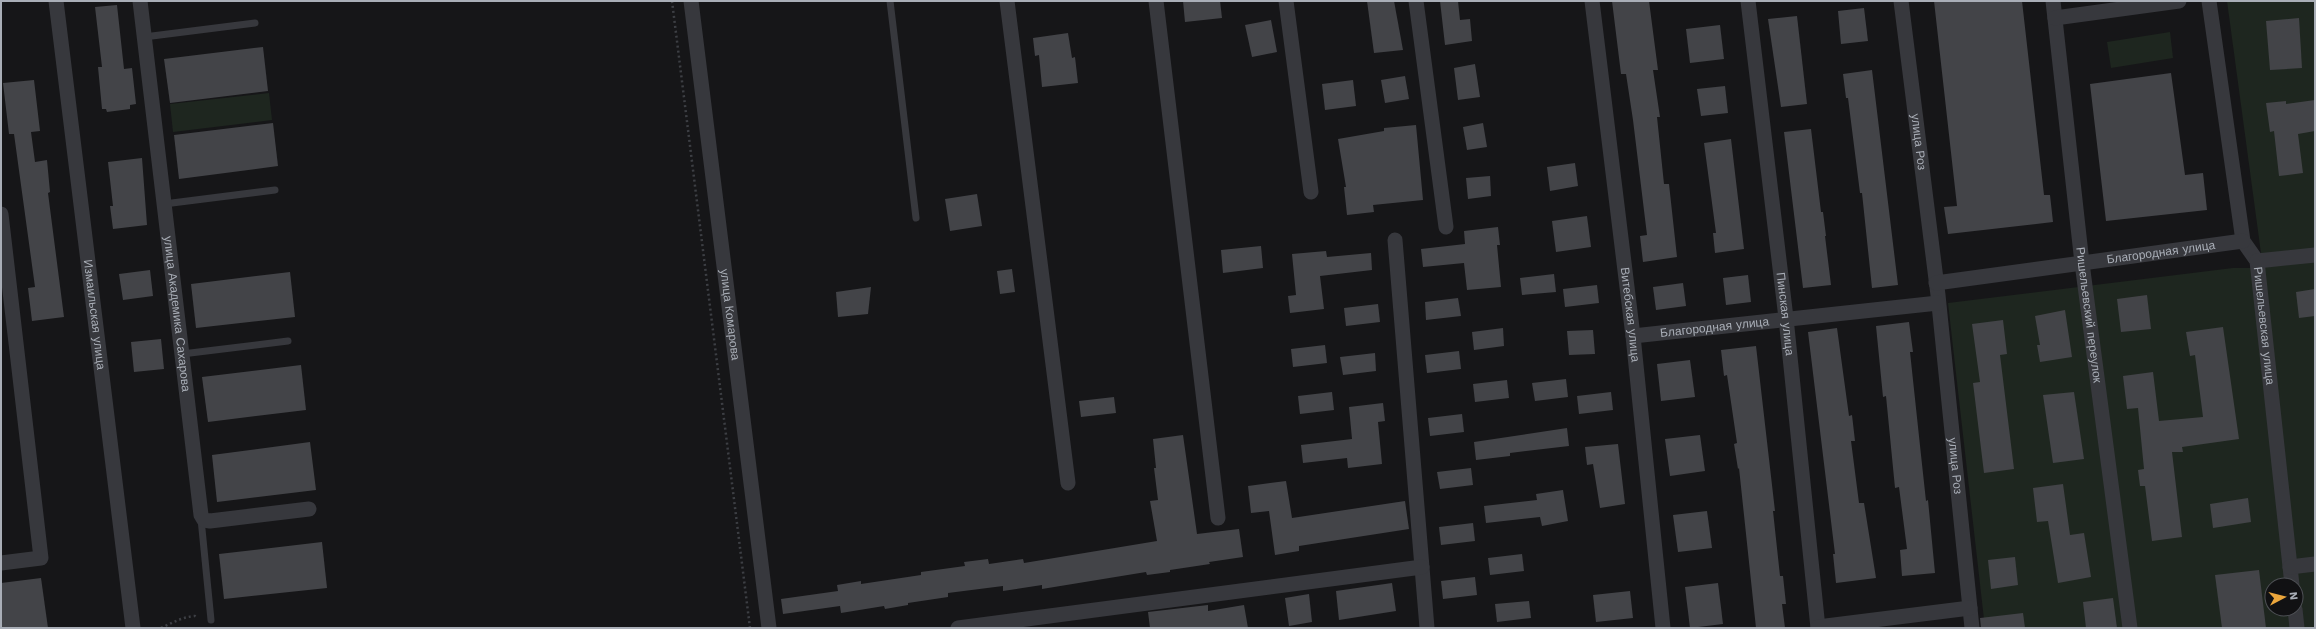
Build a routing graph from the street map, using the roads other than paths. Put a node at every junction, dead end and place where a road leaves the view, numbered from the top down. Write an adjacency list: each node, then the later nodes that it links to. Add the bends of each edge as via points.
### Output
1 (56, 1): 50 (street, Измаильская улица)
2 (140, 1): 17 (street, улица Академика Сахарова)
3 (691, 1): 51 (street, улица Комарова)
4 (890, 1): 22 (lane)
5 (1007, 1): 37 (street)
6 (1156, 1): 40 (street)
7 (1286, 1): 19 (street)
8 (1416, 1): 23 (street)
9 (1592, 1): 34 (street, Витебская улица)
10 (1748, 1): 33 (street, Пинская улица)
11 (1901, 1): 30 (street, улица Роз)
12 (2053, 1): 15 (street, Ришельевский переулок)
13 (2179, 1): 15 (street)
14 (2209, 1): 26 (street, Ришельевская улица)
15 (2055, 18): 29 (street, Ришельевский переулок)
16 (255, 23): 17 (lane)
17 (144, 37): 20 (street, улица Академика Сахарова)
18 (275, 190): 20 (lane)
19 (1311, 192)
20 (164, 204): 36 (street, улица Академика Сахарова)
21 (1, 214): 25 (street)
22 (916, 218)
23 (1446, 227)
24 (1395, 240): 43 (street)
25 (2, 241): 31 (street)
26 (2243, 241): 28 (street, Ришельевская улица); 29 (street, Благородная улица)
27 (2315, 255): 28 (street)
28 (2257, 261): 44 (street, Ришельевская улица)
29 (2082, 263): 30 (street, Благородная улица); 56 (street, Ришельевский переулок)
30 (1936, 283): 32 (street, улица Роз)
31 (6, 294): 41 (street, via 41,558)
32 (1938, 303): 33 (street, Благородная улица); 46 (street, улица Роз)
33 (1786, 318): 34 (street, Благородная улица); 49 (street, Пинская улица)
34 (1633, 336): 54 (street, Витебская улица)
35 (288, 341): 36 (lane)
36 (182, 354): 39 (street, улица Академика Сахарова)
37 (1068, 483)
38 (309, 508): 39 (street, via 210,521 204,520)
39 (201, 515): 48 (lane)
40 (1218, 518)
41 (1, 563)
42 (2315, 564): 44 (street)
43 (1422, 567): 52 (street); 53 (street)
44 (2290, 567): 45 (street, Ришельевская улица)
45 (2291, 577)
46 (1970, 608): 49 (street); 55 (street, улица Роз)
47 (2296, 617): 57 (street)
48 (211, 618)
49 (1818, 627)
50 (134, 628)
51 (769, 628)
52 (958, 628)
53 (1427, 628)
54 (1664, 628)
55 (1972, 628)
56 (2130, 628)
57 (2297, 628)

